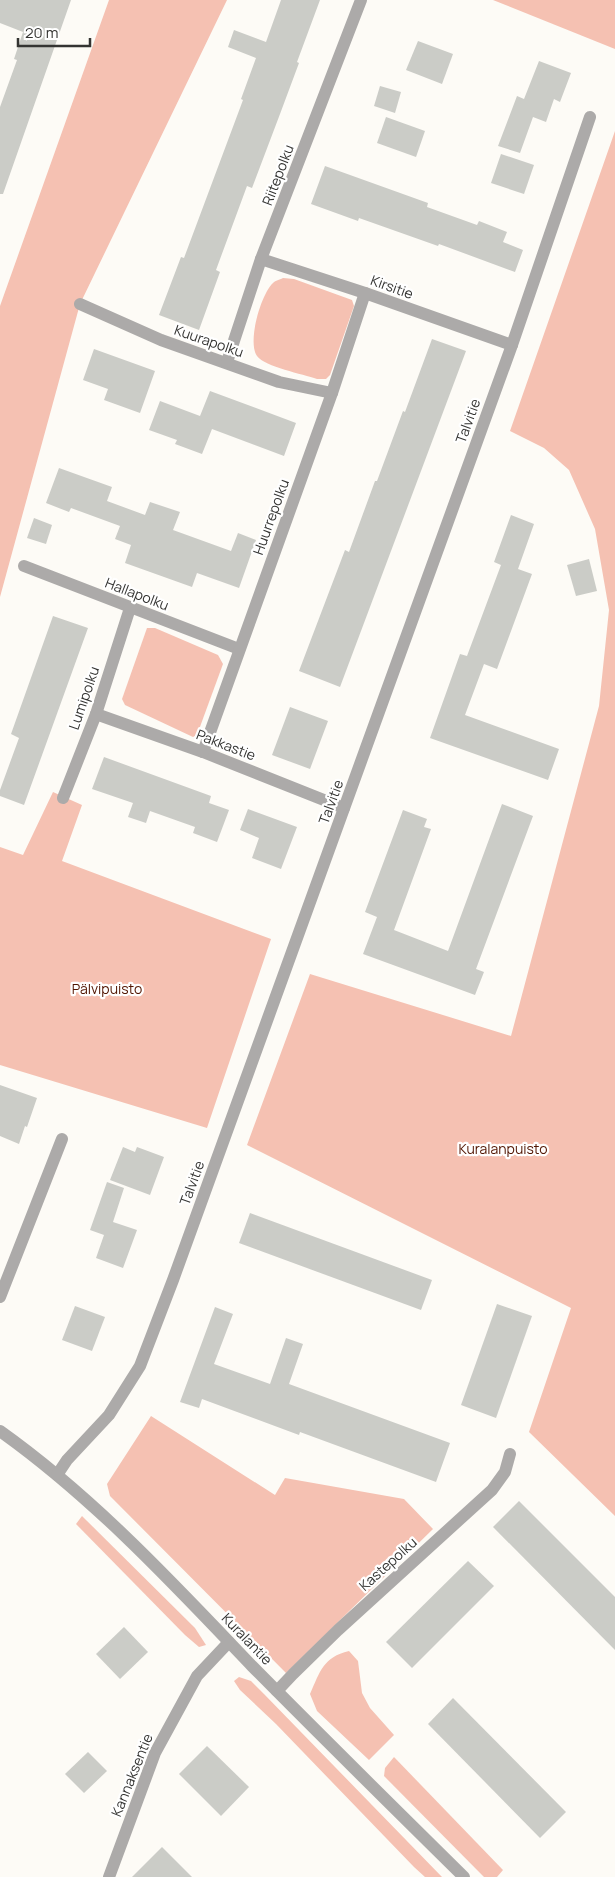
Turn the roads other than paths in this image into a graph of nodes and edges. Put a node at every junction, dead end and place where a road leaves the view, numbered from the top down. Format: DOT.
graph roads {
  1 [pos="362,0"];
  2 [pos="590,117"];
  3 [pos="261,259"];
  4 [pos="365,293"];
  5 [pos="80,304"];
  6 [pos="512,345"];
  7 [pos="228,362"];
  8 [pos="332,393"];
  9 [pos="24,566"];
  10 [pos="130,608"];
  11 [pos="239,649"];
  12 [pos="96,714"];
  13 [pos="203,752"];
  14 [pos="63,798"];
  15 [pos="344,808"];
  16 [pos="62,1139"];
  17 [pos="0,1297"];
  18 [pos="0,1431"];
  19 [pos="510,1454"];
  20 [pos="57,1475"];
  21 [pos="229,1642"];
  22 [pos="277,1691"];
  23 [pos="109,1877"];
  24 [pos="464,1877"];
  1 -- 3 [label="street, Riitepolku"];
  2 -- 6 [label="street, Talvitie"];
  3 -- 4 [label="street, Kirsitie"];
  3 -- 7 [label="street, Riitepolku"];
  4 -- 6 [label="street, Kirsitie"];
  4 -- 8 [label="street, Huurrepolku"];
  5 -- 7 [label="street, Kuurapolku"];
  6 -- 15 [label="street, Talvitie"];
  7 -- 8 [label="street, Kuurapolku"];
  8 -- 11 [label="street, Huurrepolku"];
  9 -- 10 [label="street, Hallapolku"];
  10 -- 11 [label="street, Hallapolku"];
  10 -- 12 [label="street, Lumipolku"];
  11 -- 13 [label="street, Huurrepolku"];
  12 -- 13 [label="street, Pakkastie"];
  12 -- 14 [label="street, Lumipolku"];
  13 -- 15 [label="street, Pakkastie"];
  15 -- 20 [label="street, Talvitie"];
  16 -- 17 [label="street"];
  18 -- 20 [label="street, Kuralantie"];
  19 -- 22 [label="street, Kastepolku"];
  20 -- 21 [label="street, Kuralantie"];
  21 -- 22 [label="street, Kuralantie"];
  21 -- 23 [label="street, Kannaksentie"];
  22 -- 24 [label="street, Kuralantie"];
}
